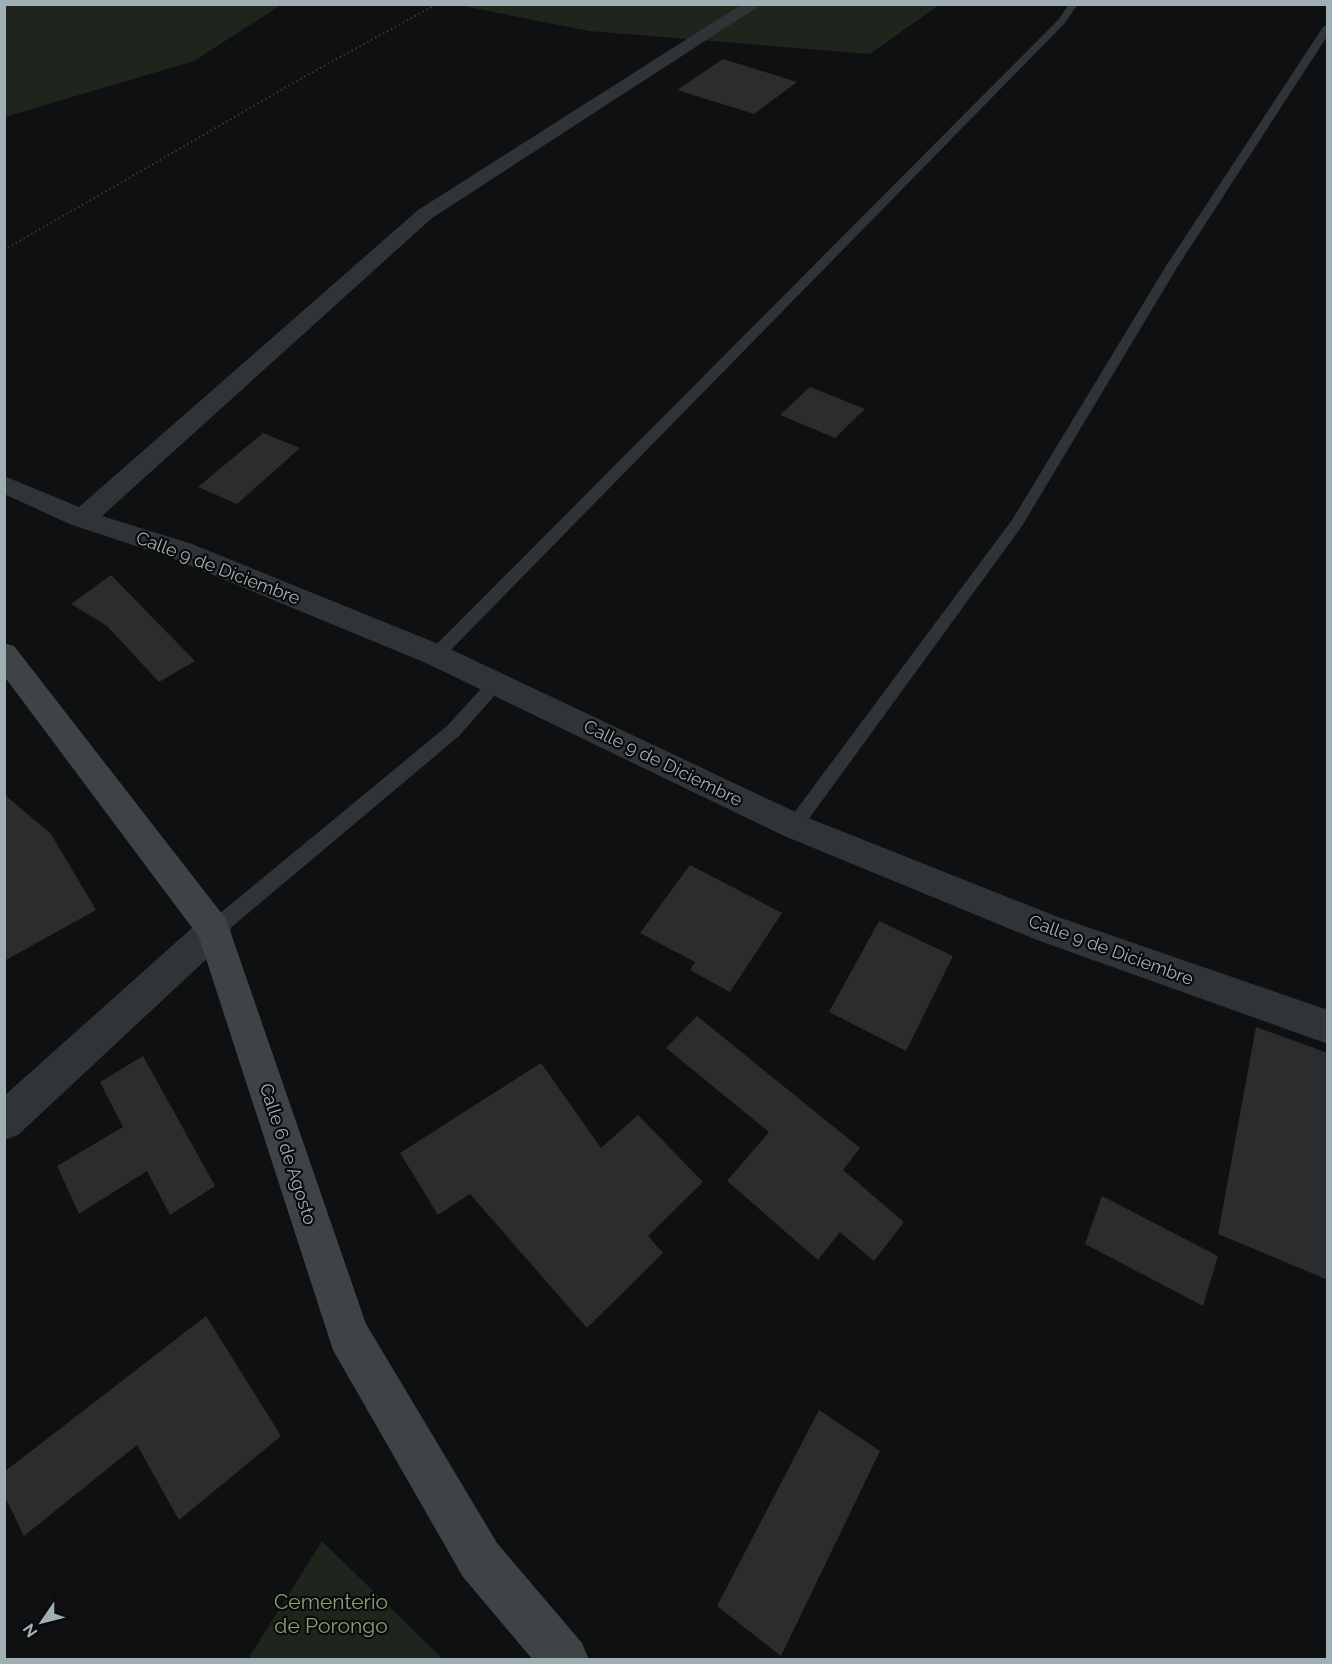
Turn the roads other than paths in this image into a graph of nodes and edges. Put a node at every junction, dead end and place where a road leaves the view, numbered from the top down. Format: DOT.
graph roads {
  1 [pos="754,4"];
  2 [pos="1074,4"];
  3 [pos="1328,27"];
  4 [pos="4,484"];
  5 [pos="82,519"];
  6 [pos="4,654"];
  7 [pos="436,655"];
  8 [pos="496,683"];
  9 [pos="794,826"];
  10 [pos="213,930"];
  11 [pos="1328,1028"];
  12 [pos="4,1122"];
  13 [pos="565,1659"];
  1 -- 5 [label="street"];
  2 -- 7 [label="lane"];
  3 -- 9 [label="lane"];
  4 -- 5 [label="street, Calle 9 de Diciembre"];
  5 -- 7 [label="street, Calle 9 de Diciembre"];
  6 -- 10 [label="street, Calle 6 de Agosto"];
  7 -- 8 [label="street, Calle 9 de Diciembre"];
  8 -- 9 [label="street, Calle 9 de Diciembre"];
  8 -- 10 [label="lane"];
  9 -- 11 [label="street, Calle 9 de Diciembre"];
  10 -- 12 [label="street"];
  10 -- 13 [label="street, Calle 6 de Agosto"];
}
